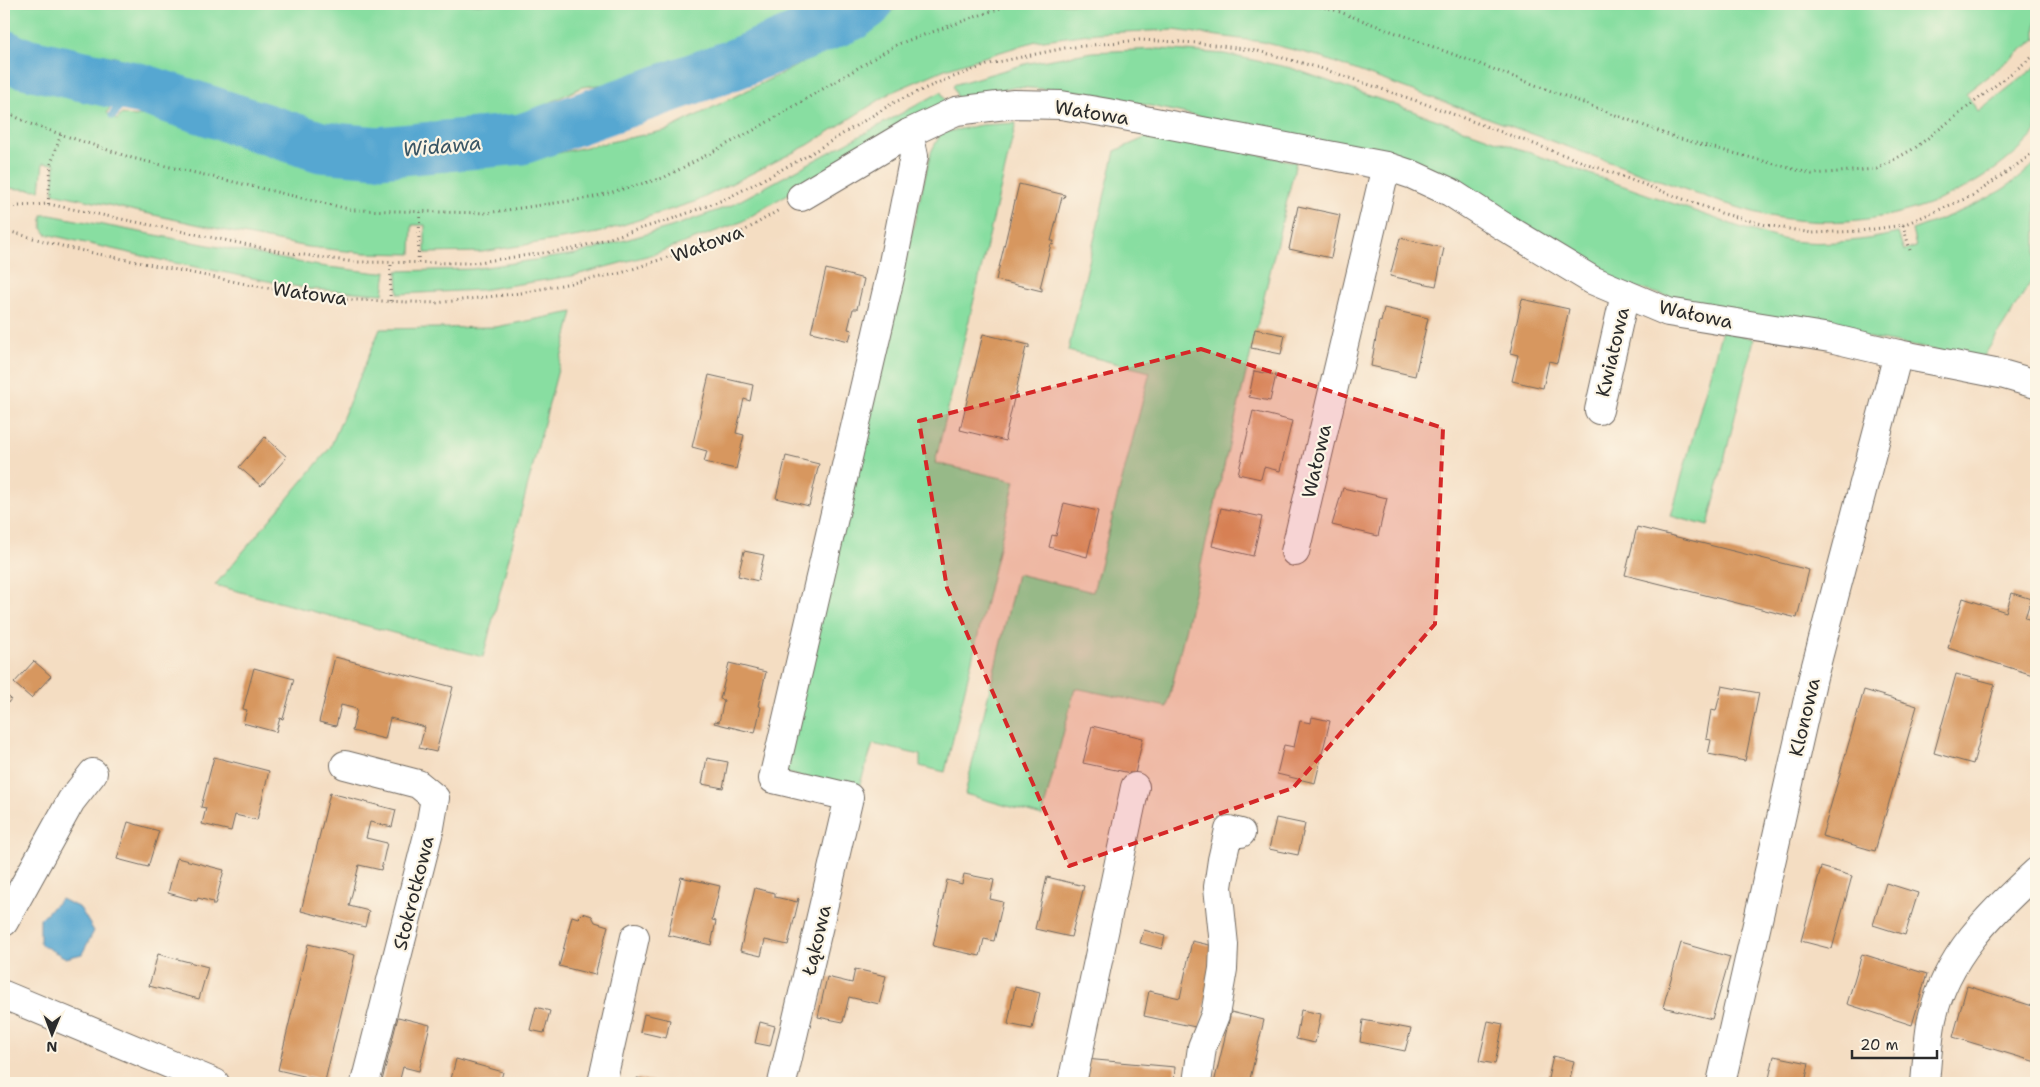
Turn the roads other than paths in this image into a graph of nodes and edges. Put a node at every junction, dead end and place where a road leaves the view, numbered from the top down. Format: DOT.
graph roads {
  1 [pos="909,133"];
  2 [pos="1386,166"];
  3 [pos="801,197"];
  4 [pos="1625,294"];
  5 [pos="1898,354"];
  6 [pos="2036,384"];
  7 [pos="1599,410"];
  8 [pos="1294,552"];
  9 [pos="345,765"];
  10 [pos="93,773"];
  11 [pos="1135,787"];
  12 [pos="1241,833"];
  13 [pos="2036,872"];
  14 [pos="4,922"];
  15 [pos="636,937"];
  16 [pos="4,995"];
  17 [pos="215,1083"];
  18 [pos="365,1083"];
  19 [pos="602,1083"];
  20 [pos="782,1083"];
  21 [pos="1072,1083"];
  22 [pos="1197,1083"];
  23 [pos="1722,1083"];
  24 [pos="1925,1083"];
  1 -- 2 [label="street, Wałowa"];
  1 -- 3 [label="street, Wałowa"];
  1 -- 20 [label="street, Łąkowa"];
  2 -- 4 [label="street, Wałowa"];
  2 -- 8 [label="street, Wałowa"];
  4 -- 5 [label="street, Wałowa"];
  4 -- 7 [label="street, Kwiatowa"];
  5 -- 6 [label="street, Wałowa"];
  5 -- 23 [label="street, Klonowa"];
  9 -- 18 [label="street, Stokrotkowa"];
  10 -- 14 [label="street"];
  11 -- 21 [label="street"];
  12 -- 22 [label="street"];
  13 -- 24 [label="street"];
  15 -- 19 [label="street"];
  16 -- 17 [label="street"];
}
